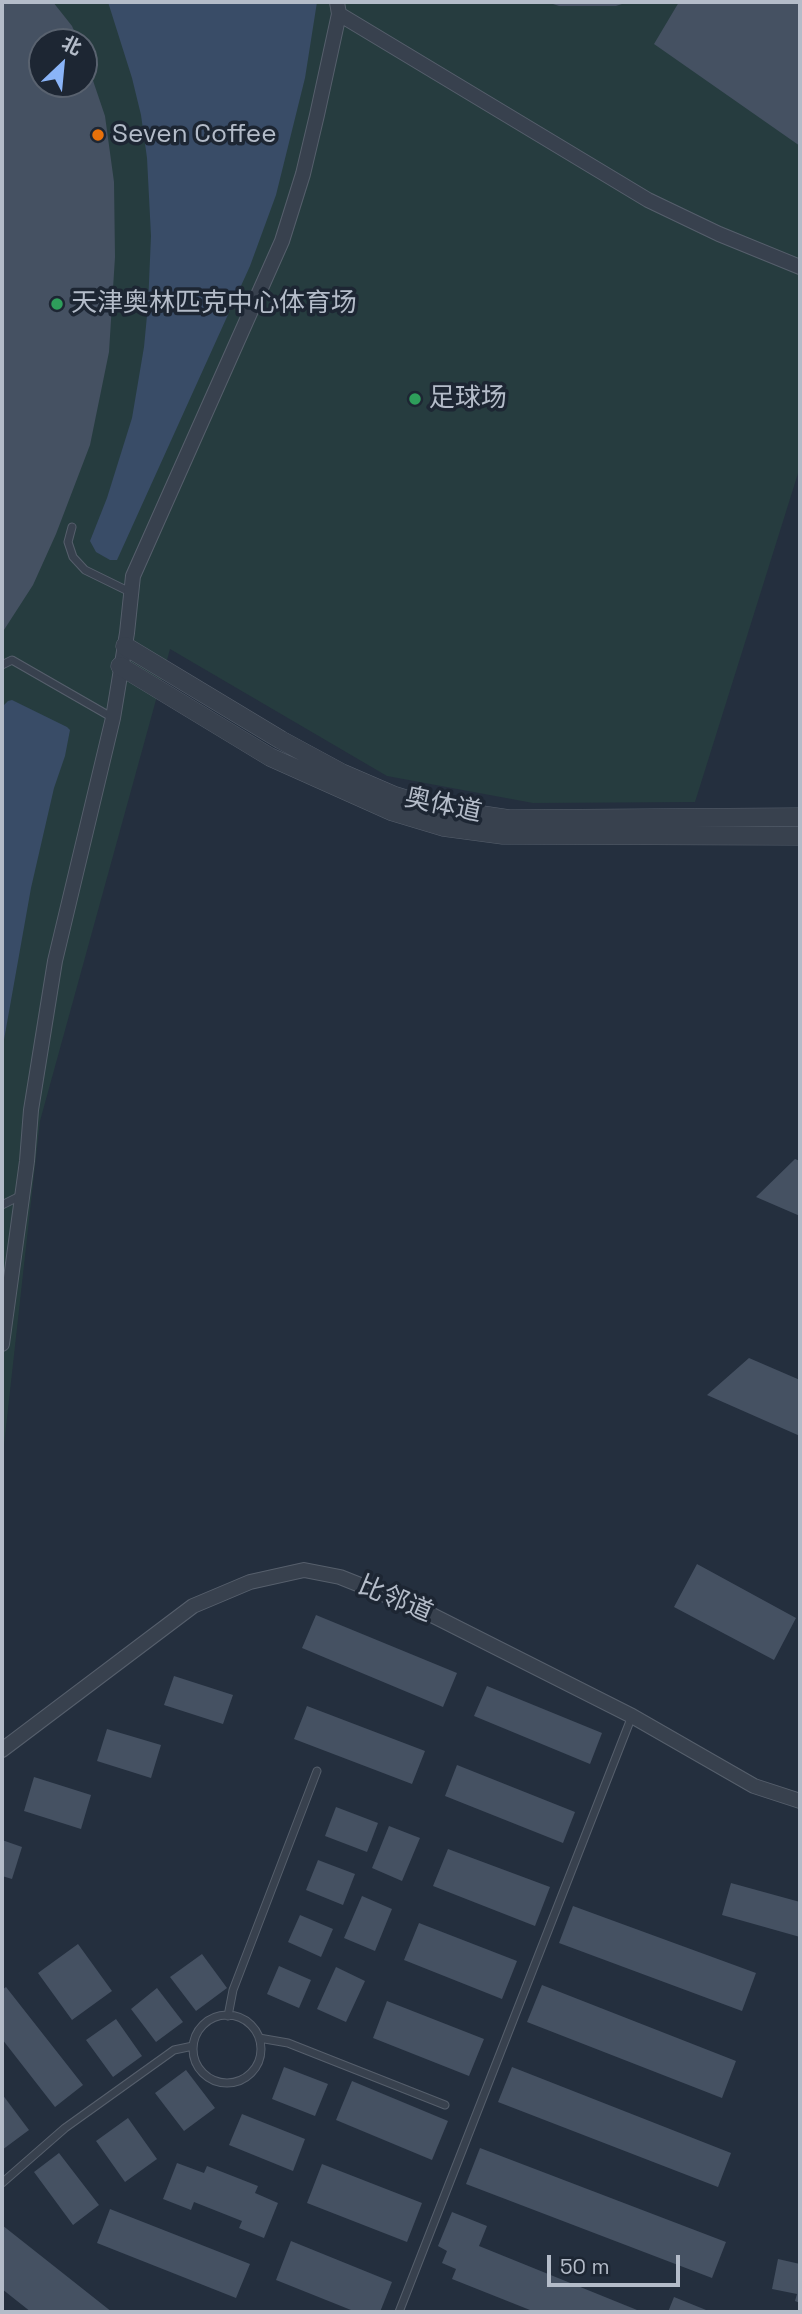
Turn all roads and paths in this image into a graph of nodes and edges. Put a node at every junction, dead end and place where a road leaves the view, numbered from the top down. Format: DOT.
graph roads {
  1 [pos="338,8"];
  2 [pos="800,267"];
  3 [pos="72,527"];
  4 [pos="130,592"];
  5 [pos="125,646"];
  6 [pos="2,666"];
  7 [pos="120,666"];
  8 [pos="113,718"];
  9 [pos="800,817"];
  10 [pos="800,836"];
  11 [pos="23,1194"];
  12 [pos="2,1205"];
  13 [pos="2,1344"];
  14 [pos="632,1716"];
  15 [pos="2,1750"];
  16 [pos="317,1771"];
  17 [pos="800,1801"];
  18 [pos="228,2016"];
  19 [pos="259,2038"];
  20 [pos="193,2046"];
  21 [pos="445,2105"];
  22 [pos="2,2183"];
  23 [pos="399,2312"];
  1 -- 2 [label="street"];
  1 -- 4 [label="street"];
  3 -- 4 [label="lane"];
  4 -- 5 [label="street"];
  5 -- 7 [label="street"];
  5 -- 9 [label="street, 奥体道"];
  6 -- 8 [label="lane"];
  7 -- 8 [label="street"];
  7 -- 10 [label="street"];
  8 -- 11 [label="street"];
  11 -- 12 [label="lane"];
  11 -- 13 [label="street"];
  14 -- 15 [label="street, 比邻道"];
  14 -- 17 [label="street, 比邻道"];
  14 -- 23 [label="lane"];
  16 -- 18 [label="lane"];
  18 -- 19 [label="lane"];
  18 -- 20 [label="lane"];
  19 -- 20 [label="lane"];
  19 -- 21 [label="lane"];
  20 -- 22 [label="lane"];
}
